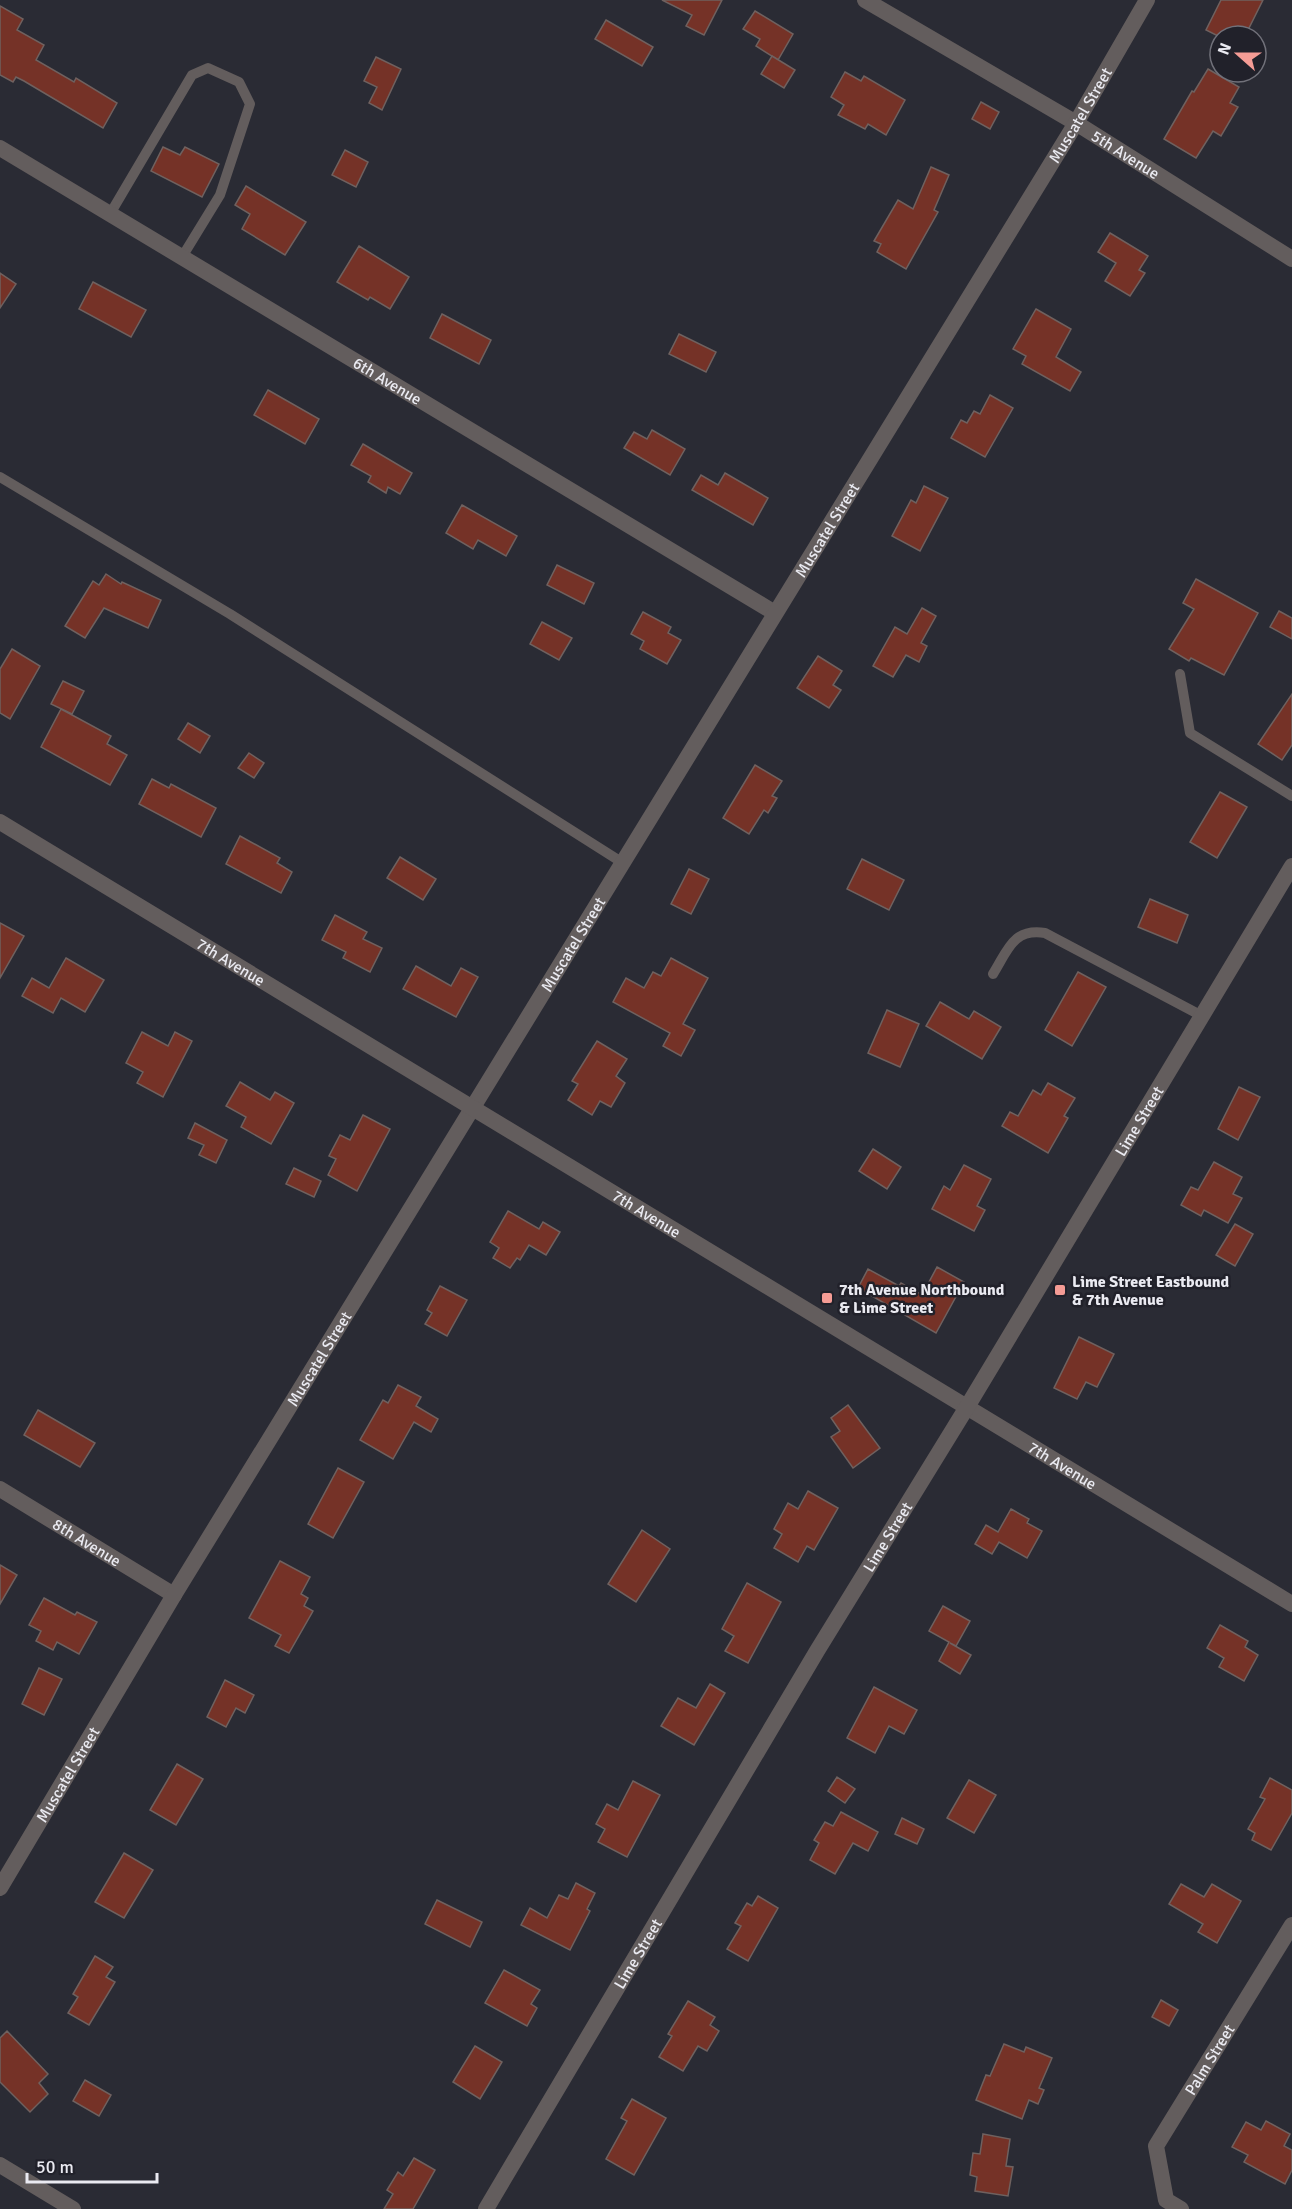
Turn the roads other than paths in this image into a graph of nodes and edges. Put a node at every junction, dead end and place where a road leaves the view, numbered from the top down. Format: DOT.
graph roads {
  1 [pos="865,0"];
  2 [pos="1147,0"];
  3 [pos="1076,123"];
  4 [pos="0,148"];
  5 [pos="110,214"];
  6 [pos="182,257"];
  7 [pos="1292,259"];
  8 [pos="0,477"];
  9 [pos="775,613"];
  10 [pos="1180,674"];
  11 [pos="1292,796"];
  12 [pos="0,822"];
  13 [pos="623,863"];
  14 [pos="1292,866"];
  15 [pos="993,974"];
  16 [pos="1202,1016"];
  17 [pos="473,1108"];
  18 [pos="967,1407"];
  19 [pos="0,1489"];
  20 [pos="174,1595"];
  21 [pos="1292,1605"];
  22 [pos="0,1888"];
  23 [pos="1292,1926"];
  24 [pos="0,2165"];
  25 [pos="74,2209"];
  26 [pos="486,2209"];
  27 [pos="1181,2209"];
  1 -- 3 [label="street, 5th Avenue"];
  2 -- 3 [label="street, Muscatel Street"];
  3 -- 7 [label="street, 5th Avenue"];
  3 -- 9 [label="street, Muscatel Street"];
  4 -- 5 [label="street, 6th Avenue"];
  5 -- 6 [label="street, 6th Avenue"];
  5 -- 6 [label="lane"];
  6 -- 9 [label="street, 6th Avenue"];
  8 -- 13 [label="lane"];
  9 -- 13 [label="street, Muscatel Street"];
  10 -- 11 [label="lane"];
  12 -- 17 [label="street, 7th Avenue"];
  13 -- 17 [label="street, Muscatel Street"];
  14 -- 16 [label="street, Lime Street"];
  15 -- 16 [label="lane"];
  16 -- 18 [label="street, Lime Street"];
  17 -- 18 [label="street, 7th Avenue"];
  17 -- 20 [label="street, Muscatel Street"];
  18 -- 21 [label="street, 7th Avenue"];
  18 -- 26 [label="street, Lime Street"];
  19 -- 20 [label="street, 8th Avenue"];
  20 -- 22 [label="street, Muscatel Street"];
  23 -- 27 [label="street, Palm Street"];
  24 -- 25 [label="street"];
}
